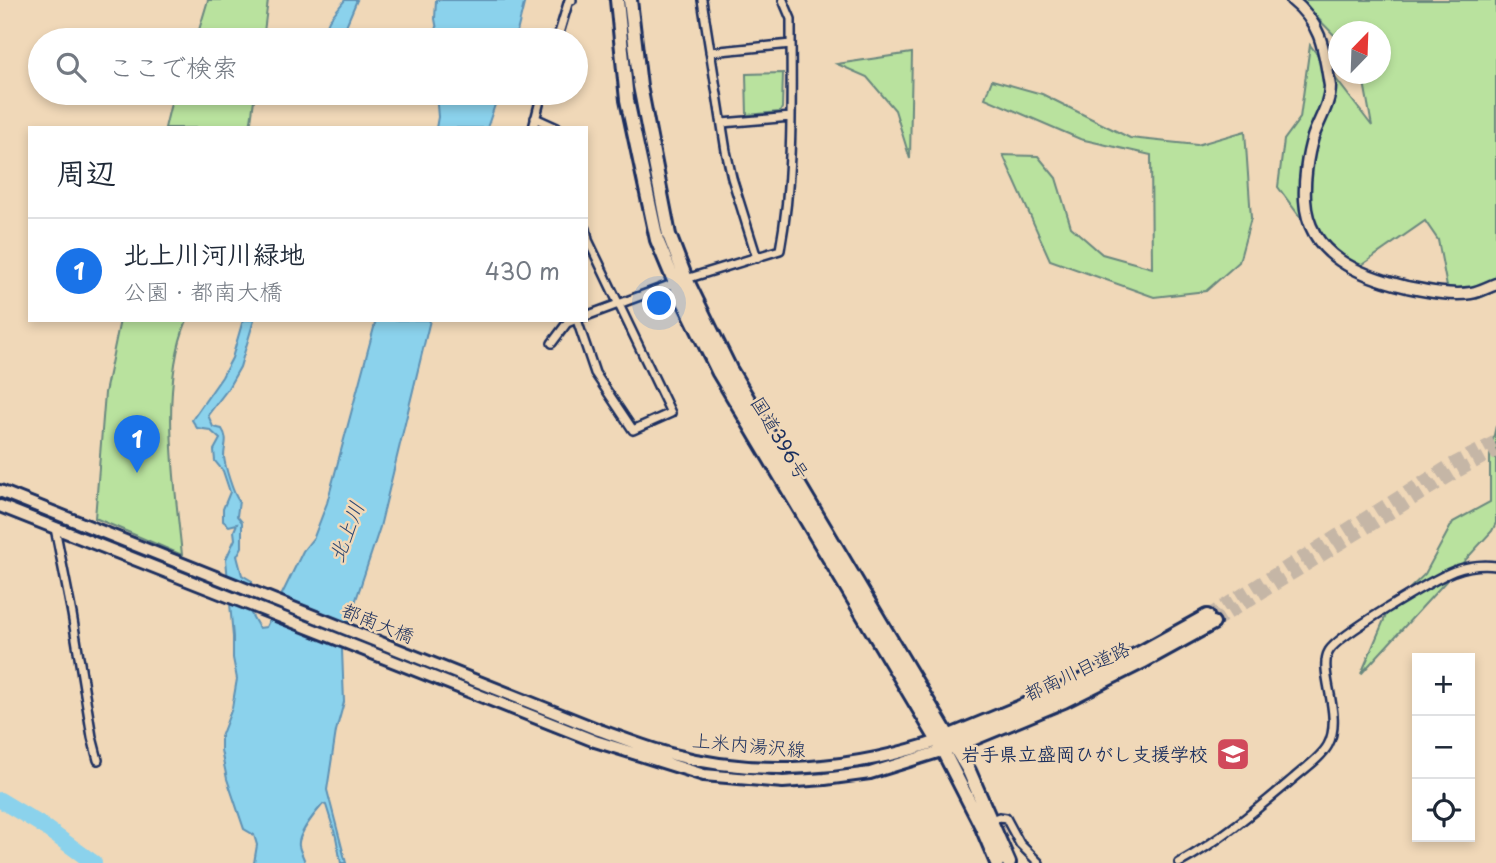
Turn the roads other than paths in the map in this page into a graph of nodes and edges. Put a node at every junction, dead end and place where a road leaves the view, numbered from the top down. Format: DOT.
graph roads {
  1 [pos="572,0"];
  2 [pos="617,0"];
  3 [pos="630,0"];
  4 [pos="702,0"];
  5 [pos="783,0"];
  6 [pos="1292,0"];
  7 [pos="561,28"];
  8 [pos="791,44"];
  9 [pos="710,52"];
  10 [pos="539,105"];
  11 [pos="791,117"];
  12 [pos="536,118"];
  13 [pos="722,123"];
  14 [pos="534,126"];
  15 [pos="553,126"];
  16 [pos="588,242"];
  17 [pos="757,258"];
  18 [pos="681,281"];
  19 [pos="1496,284"];
  20 [pos="620,303"];
  21 [pos="588,315"];
  22 [pos="570,322"];
  23 [pos="576,322"];
  24 [pos="552,343"];
  25 [pos="0,491"];
  26 [pos="0,506"];
  27 [pos="55,527"];
  28 [pos="1496,566"];
  29 [pos="1210,620"];
  30 [pos="946,744"];
  31 [pos="98,760"];
  32 [pos="668,760"];
  33 [pos="986,822"];
  34 [pos="997,863"];
  35 [pos="1009,863"];
  36 [pos="1039,863"];
  37 [pos="1179,863"];
  1 -- 7 [label="street"];
  2 -- 18 [label="highway, 国道396号"];
  3 -- 18 [label="highway, 国道396号"];
  4 -- 9 [label="street"];
  5 -- 8 [label="street"];
  6 -- 19 [label="street"];
  8 -- 9 [label="street"];
  8 -- 11 [label="street"];
  9 -- 13 [label="street"];
  10 -- 12 [label="street"];
  11 -- 13 [label="street"];
  11 -- 17 [label="street"];
  12 -- 14 [label="street"];
  12 -- 15 [label="street"];
  13 -- 17 [label="street"];
  16 -- 20 [label="street"];
  17 -- 18 [label="street"];
  18 -- 20 [label="street"];
  18 -- 30 [label="highway, 国道396号"];
  20 -- 21 [label="street"];
  20 -- 23 [label="street"];
  22 -- 24 [label="street"];
  25 -- 32 [label="main road, 都南大橋"];
  26 -- 27 [label="main road"];
  27 -- 31 [label="street"];
  27 -- 32 [label="main road, 都南大橋"];
  28 -- 37 [label="street"];
  29 -- 30 [label="highway, 都南川目道路"];
  30 -- 32 [label="main road, 上米内湯沢線"];
  30 -- 33 [label="highway, 国道396号"];
  33 -- 34 [label="highway, 国道396号"];
  33 -- 35 [label="highway, 国道396号"];
  33 -- 36 [label="street"];
}
